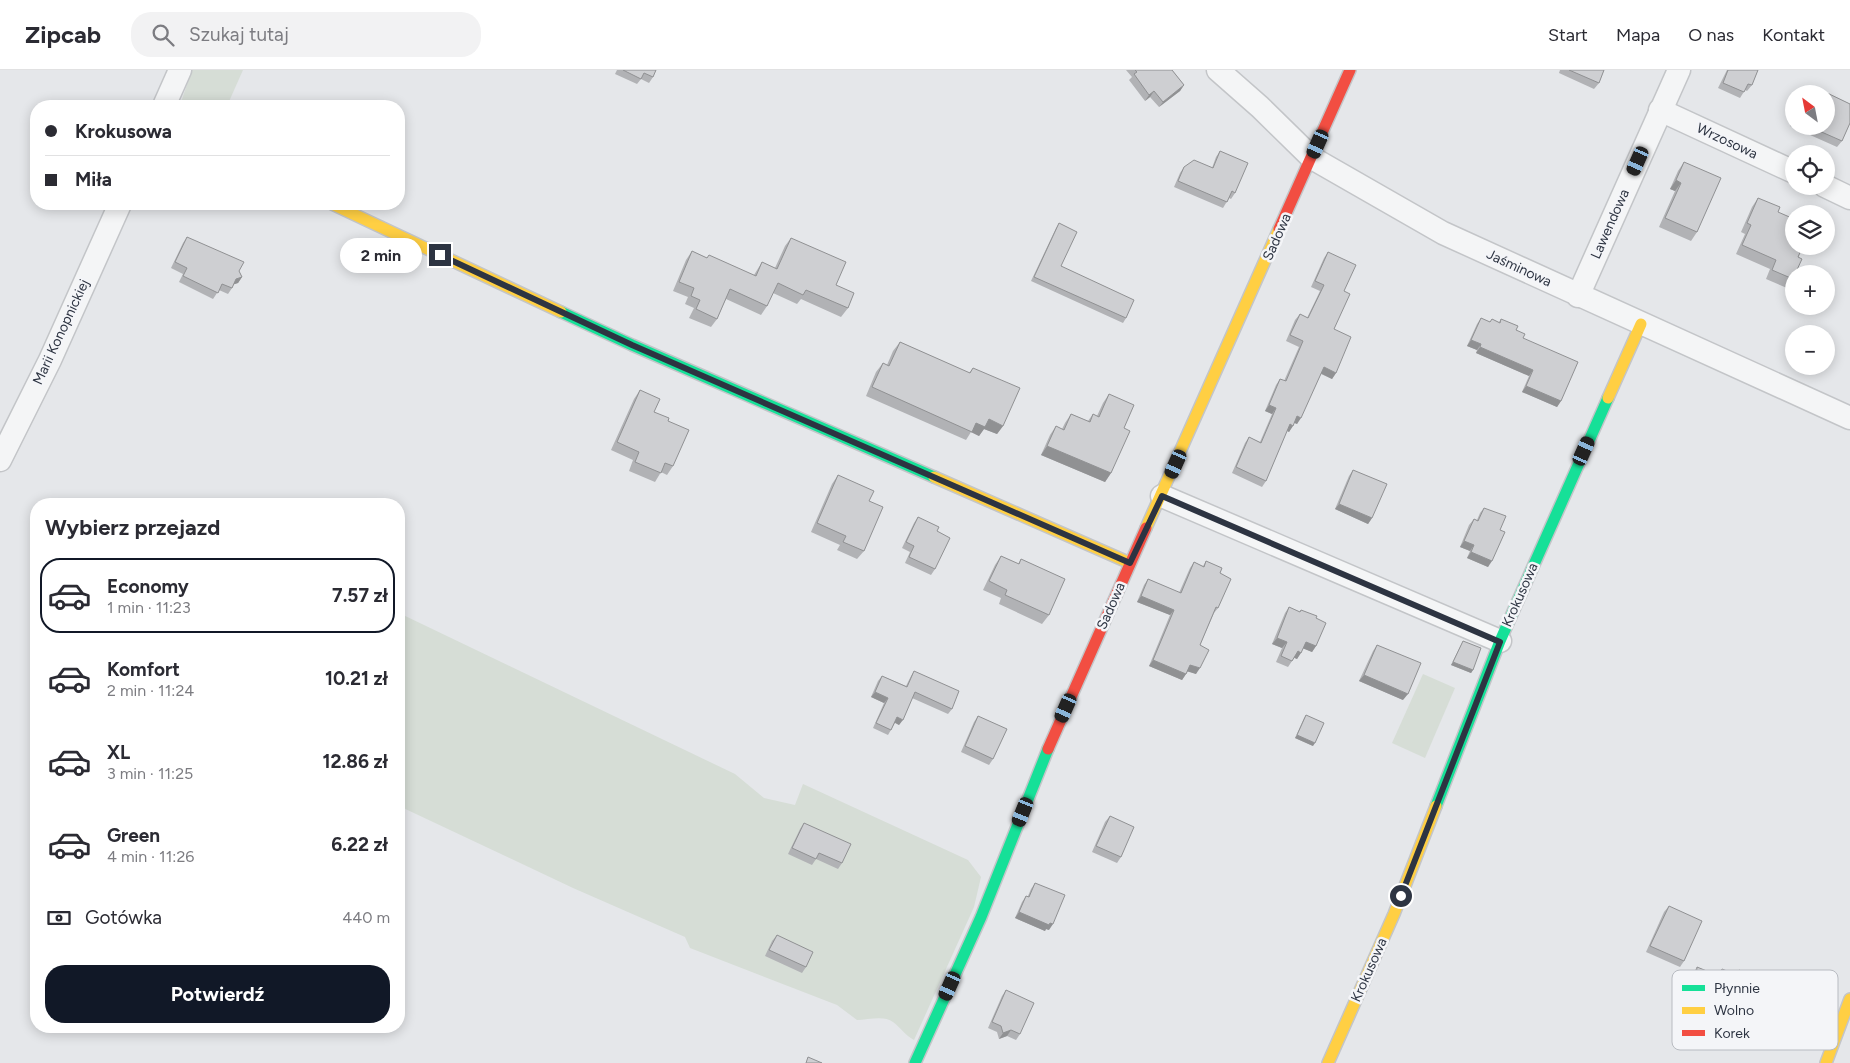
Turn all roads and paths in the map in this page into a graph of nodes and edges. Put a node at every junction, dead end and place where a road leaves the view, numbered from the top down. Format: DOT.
graph roads {
  1 [pos="180,70"];
  2 [pos="1218,70"];
  3 [pos="1350,70"];
  4 [pos="1679,70"];
  5 [pos="167,100"];
  6 [pos="1660,110"];
  7 [pos="1312,158"];
  8 [pos="1785,168"];
  9 [pos="1835,191"];
  10 [pos="1850,198"];
  11 [pos="117,210"];
  12 [pos="345,210"];
  13 [pos="1578,296"];
  14 [pos="1641,324"];
  15 [pos="1850,418"];
  16 [pos="0,460"];
  17 [pos="1162,496"];
  18 [pos="1130,563"];
  19 [pos="1500,642"];
  20 [pos="1850,1000"];
  21 [pos="1838,1032"];
  22 [pos="1831,1050"];
  23 [pos="915,1063"];
  24 [pos="1328,1063"];
  25 [pos="1826,1063"];
  1 -- 5 [label="street"];
  2 -- 7 [label="street, Jaśminowa"];
  3 -- 7 [label="street, Sadowa"];
  4 -- 6 [label="street, Lawendowa"];
  6 -- 8 [label="street, Wrzosowa"];
  6 -- 13 [label="street, Lawendowa"];
  7 -- 13 [label="street, Jaśminowa"];
  7 -- 17 [label="street, Sadowa"];
  9 -- 10 [label="street"];
  11 -- 16 [label="street, Marii Konopnickiej"];
  12 -- 18 [label="street"];
  13 -- 14 [label="street, Jaśminowa"];
  14 -- 15 [label="street, Jaśminowa"];
  14 -- 19 [label="street, Krokusowa"];
  17 -- 18 [label="street, Sadowa"];
  17 -- 19 [label="street"];
  18 -- 23 [label="street, Sadowa"];
  19 -- 24 [label="street, Krokusowa"];
  20 -- 21 [label="street"];
  22 -- 25 [label="street"];
}
